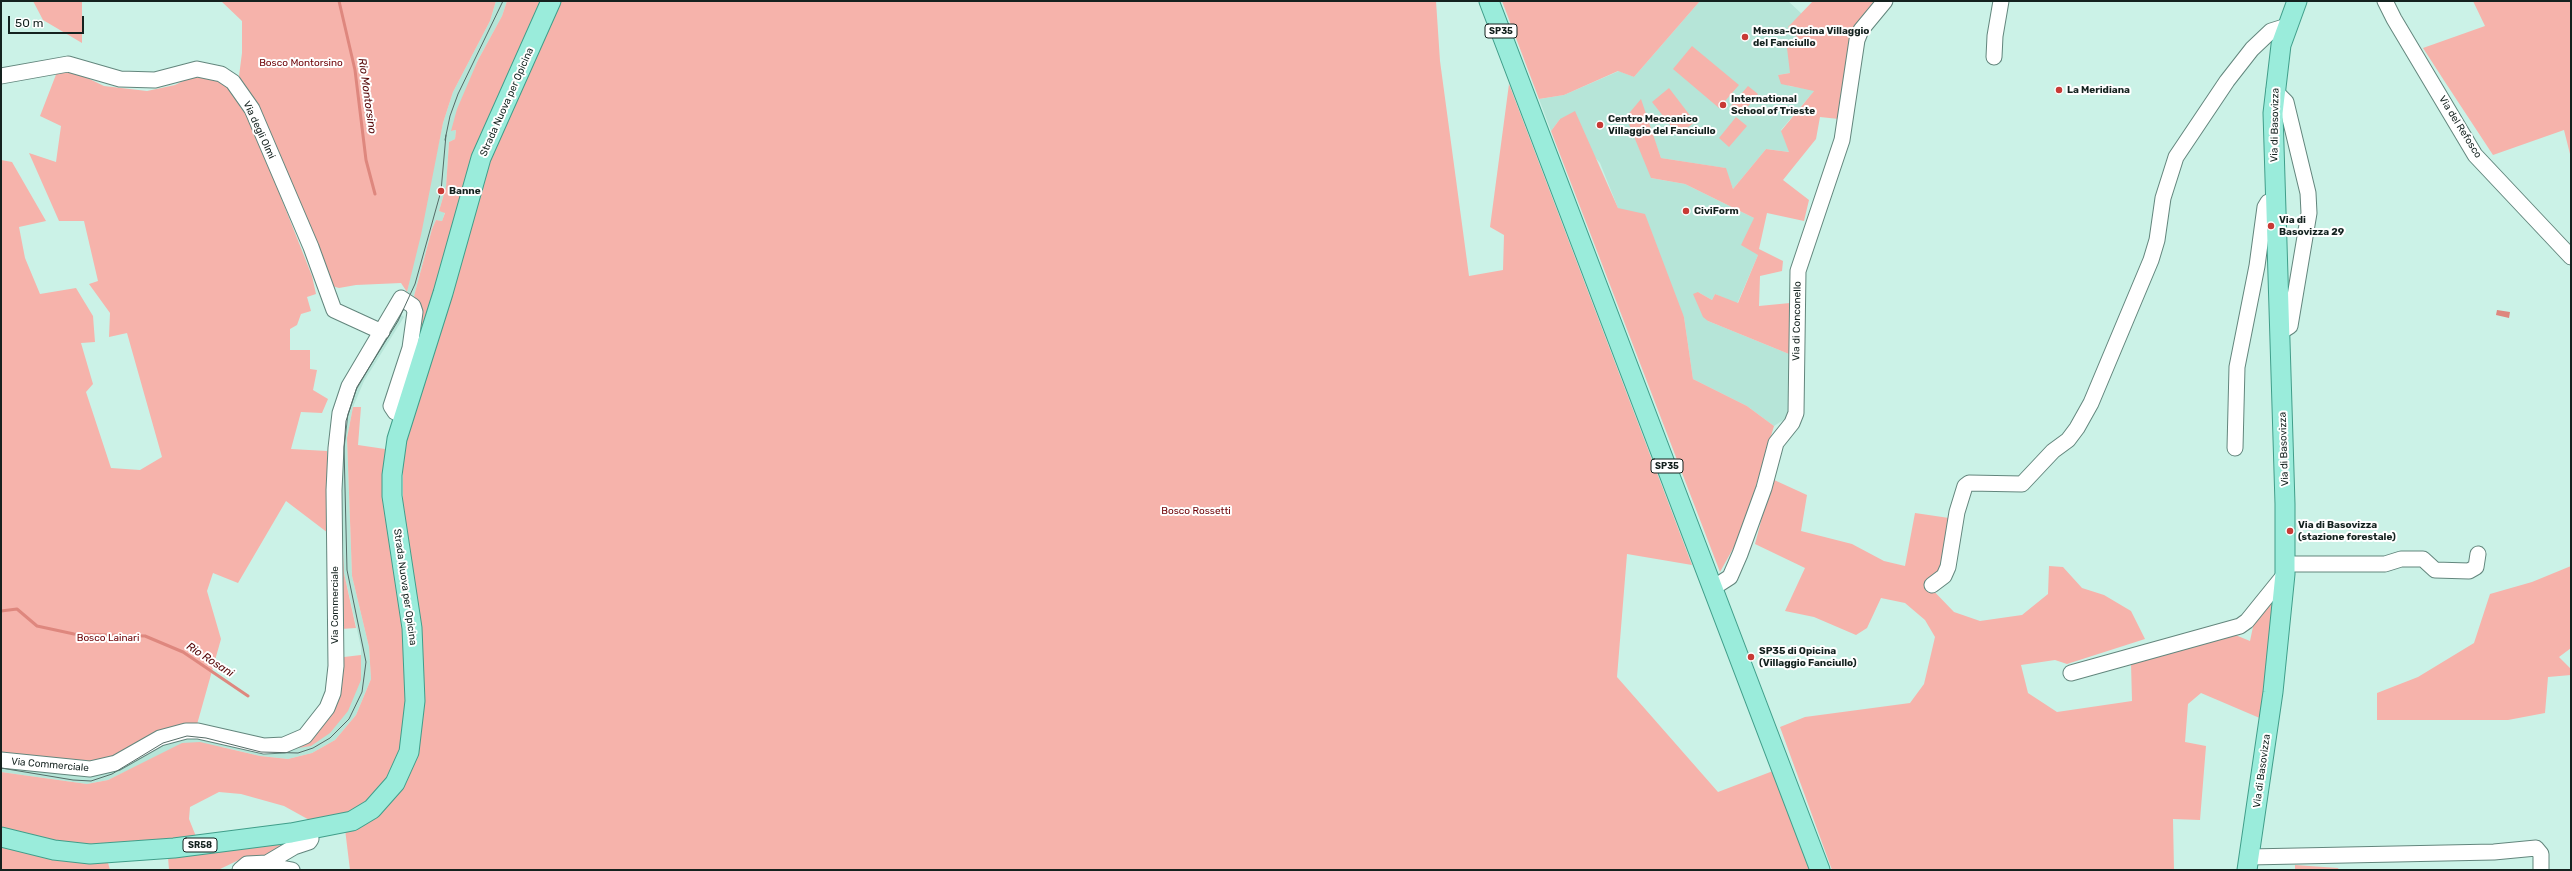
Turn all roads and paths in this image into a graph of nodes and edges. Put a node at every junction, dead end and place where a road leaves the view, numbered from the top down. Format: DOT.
graph roads {
  1 [pos="551,1"];
  2 [pos="1489,1"];
  3 [pos="1885,1"];
  4 [pos="2001,1"];
  5 [pos="2297,1"];
  6 [pos="2385,1"];
  7 [pos="2287,26"];
  8 [pos="1994,57"];
  9 [pos="1,76"];
  10 [pos="2274,90"];
  11 [pos="2276,200"];
  12 [pos="2571,257"];
  13 [pos="382,332"];
  14 [pos="2280,333"];
  15 [pos="403,416"];
  16 [pos="2235,448"];
  17 [pos="2478,554"];
  18 [pos="2285,569"];
  19 [pos="1932,585"];
  20 [pos="1713,588"];
  21 [pos="2071,673"];
  22 [pos="1,760"];
  23 [pos="309,831"];
  24 [pos="1,837"];
  25 [pos="267,863"];
  26 [pos="2248,864"];
  27 [pos="240,870"];
  28 [pos="292,870"];
  29 [pos="1820,870"];
  30 [pos="2541,870"];
  1 -- 15 [label="main road, Strada Nuova per Opicina / SR58"];
  2 -- 20 [label="main road, SP35"];
  3 -- 20 [label="street, Via di Conconello"];
  4 -- 8 [label="street"];
  5 -- 7 [label="main road, Via di Basovizza"];
  6 -- 12 [label="street, Via del Refosco"];
  7 -- 10 [label="main road, Via di Basovizza"];
  7 -- 19 [label="street"];
  9 -- 13 [label="street, Via degli Olmi"];
  10 -- 11 [label="main road, Via di Basovizza"];
  10 -- 14 [label="street"];
  11 -- 14 [label="main road, Via di Basovizza"];
  11 -- 16 [label="street"];
  13 -- 15 [label="street, Via Commerciale"];
  13 -- 22 [label="street, Via Commerciale"];
  14 -- 18 [label="main road, Via di Basovizza"];
  15 -- 23 [label="main road, Strada Nuova per Opicina / SR58"];
  17 -- 18 [label="street"];
  18 -- 21 [label="street"];
  18 -- 26 [label="main road, Via di Basovizza"];
  20 -- 29 [label="main road, SP35"];
  23 -- 24 [label="main road, Strada Nuova per Opicina / SR58"];
  23 -- 25 [label="street"];
  25 -- 27 [label="street"];
  25 -- 28 [label="street"];
  26 -- 30 [label="street"];
}
